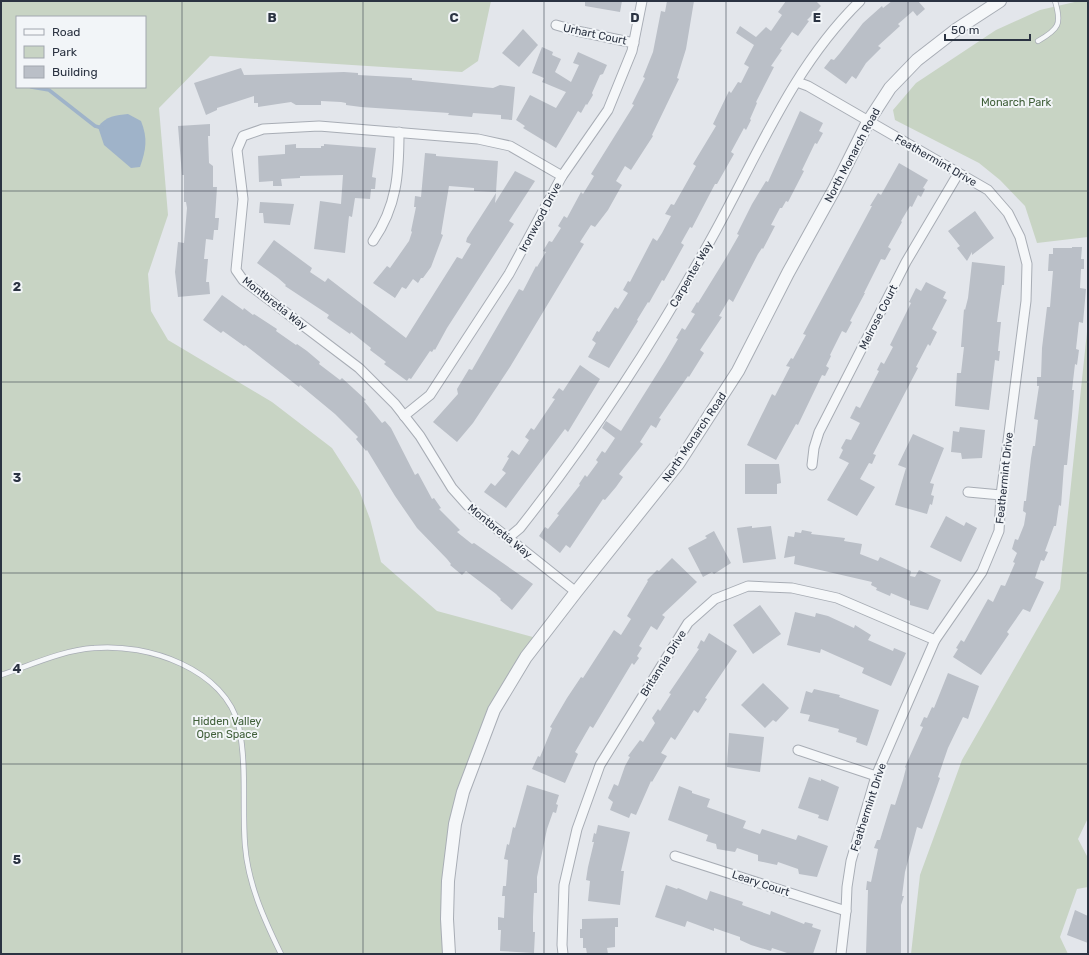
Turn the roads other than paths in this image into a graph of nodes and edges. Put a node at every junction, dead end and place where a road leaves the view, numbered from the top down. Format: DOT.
graph roads {
  1 [pos="642,1"];
  2 [pos="860,1"];
  3 [pos="1000,1"];
  4 [pos="1055,1"];
  5 [pos="556,26"];
  6 [pos="1038,41"];
  7 [pos="634,43"];
  8 [pos="797,82"];
  9 [pos="868,122"];
  10 [pos="399,132"];
  11 [pos="958,174"];
  12 [pos="562,176"];
  13 [pos="373,241"];
  14 [pos="404,416"];
  15 [pos="812,465"];
  16 [pos="968,492"];
  17 [pos="1001,495"];
  18 [pos="508,538"];
  19 [pos="576,592"];
  20 [pos="935,640"];
  21 [pos="1,675"];
  22 [pos="798,750"];
  23 [pos="876,776"];
  24 [pos="675,856"];
  25 [pos="846,911"];
  26 [pos="281,954"];
  27 [pos="449,954"];
  28 [pos="563,954"];
  29 [pos="841,954"];
  1 -- 7 [label="street, Ironwood Drive"];
  2 -- 8 [label="street, Carpenter Way"];
  3 -- 9 [label="street, North Monarch Road"];
  4 -- 6 [label="lane"];
  5 -- 7 [label="street, Urhart Court"];
  7 -- 12 [label="street, Ironwood Drive"];
  8 -- 9 [label="street, Feathermint Drive"];
  8 -- 18 [label="street, Carpenter Way"];
  9 -- 11 [label="street, Feathermint Drive"];
  9 -- 19 [label="street, North Monarch Road"];
  10 -- 12 [label="street, Montbretia Way"];
  10 -- 13 [label="street"];
  10 -- 14 [label="street, Montbretia Way"];
  11 -- 15 [label="street, Melrose Court"];
  11 -- 17 [label="street, Feathermint Drive"];
  12 -- 14 [label="street, Ironwood Drive"];
  14 -- 18 [label="street, Montbretia Way"];
  16 -- 17 [label="street"];
  17 -- 20 [label="street, Feathermint Drive"];
  18 -- 19 [label="street, Montbretia Way"];
  19 -- 27 [label="street, North Monarch Road"];
  20 -- 23 [label="street, Feathermint Drive"];
  20 -- 28 [label="street, Britannia Drive"];
  21 -- 26 [label="lane"];
  22 -- 23 [label="street"];
  23 -- 25 [label="street, Feathermint Drive"];
  24 -- 25 [label="street, Leary Court"];
  25 -- 29 [label="street, Feathermint Drive"];
}
